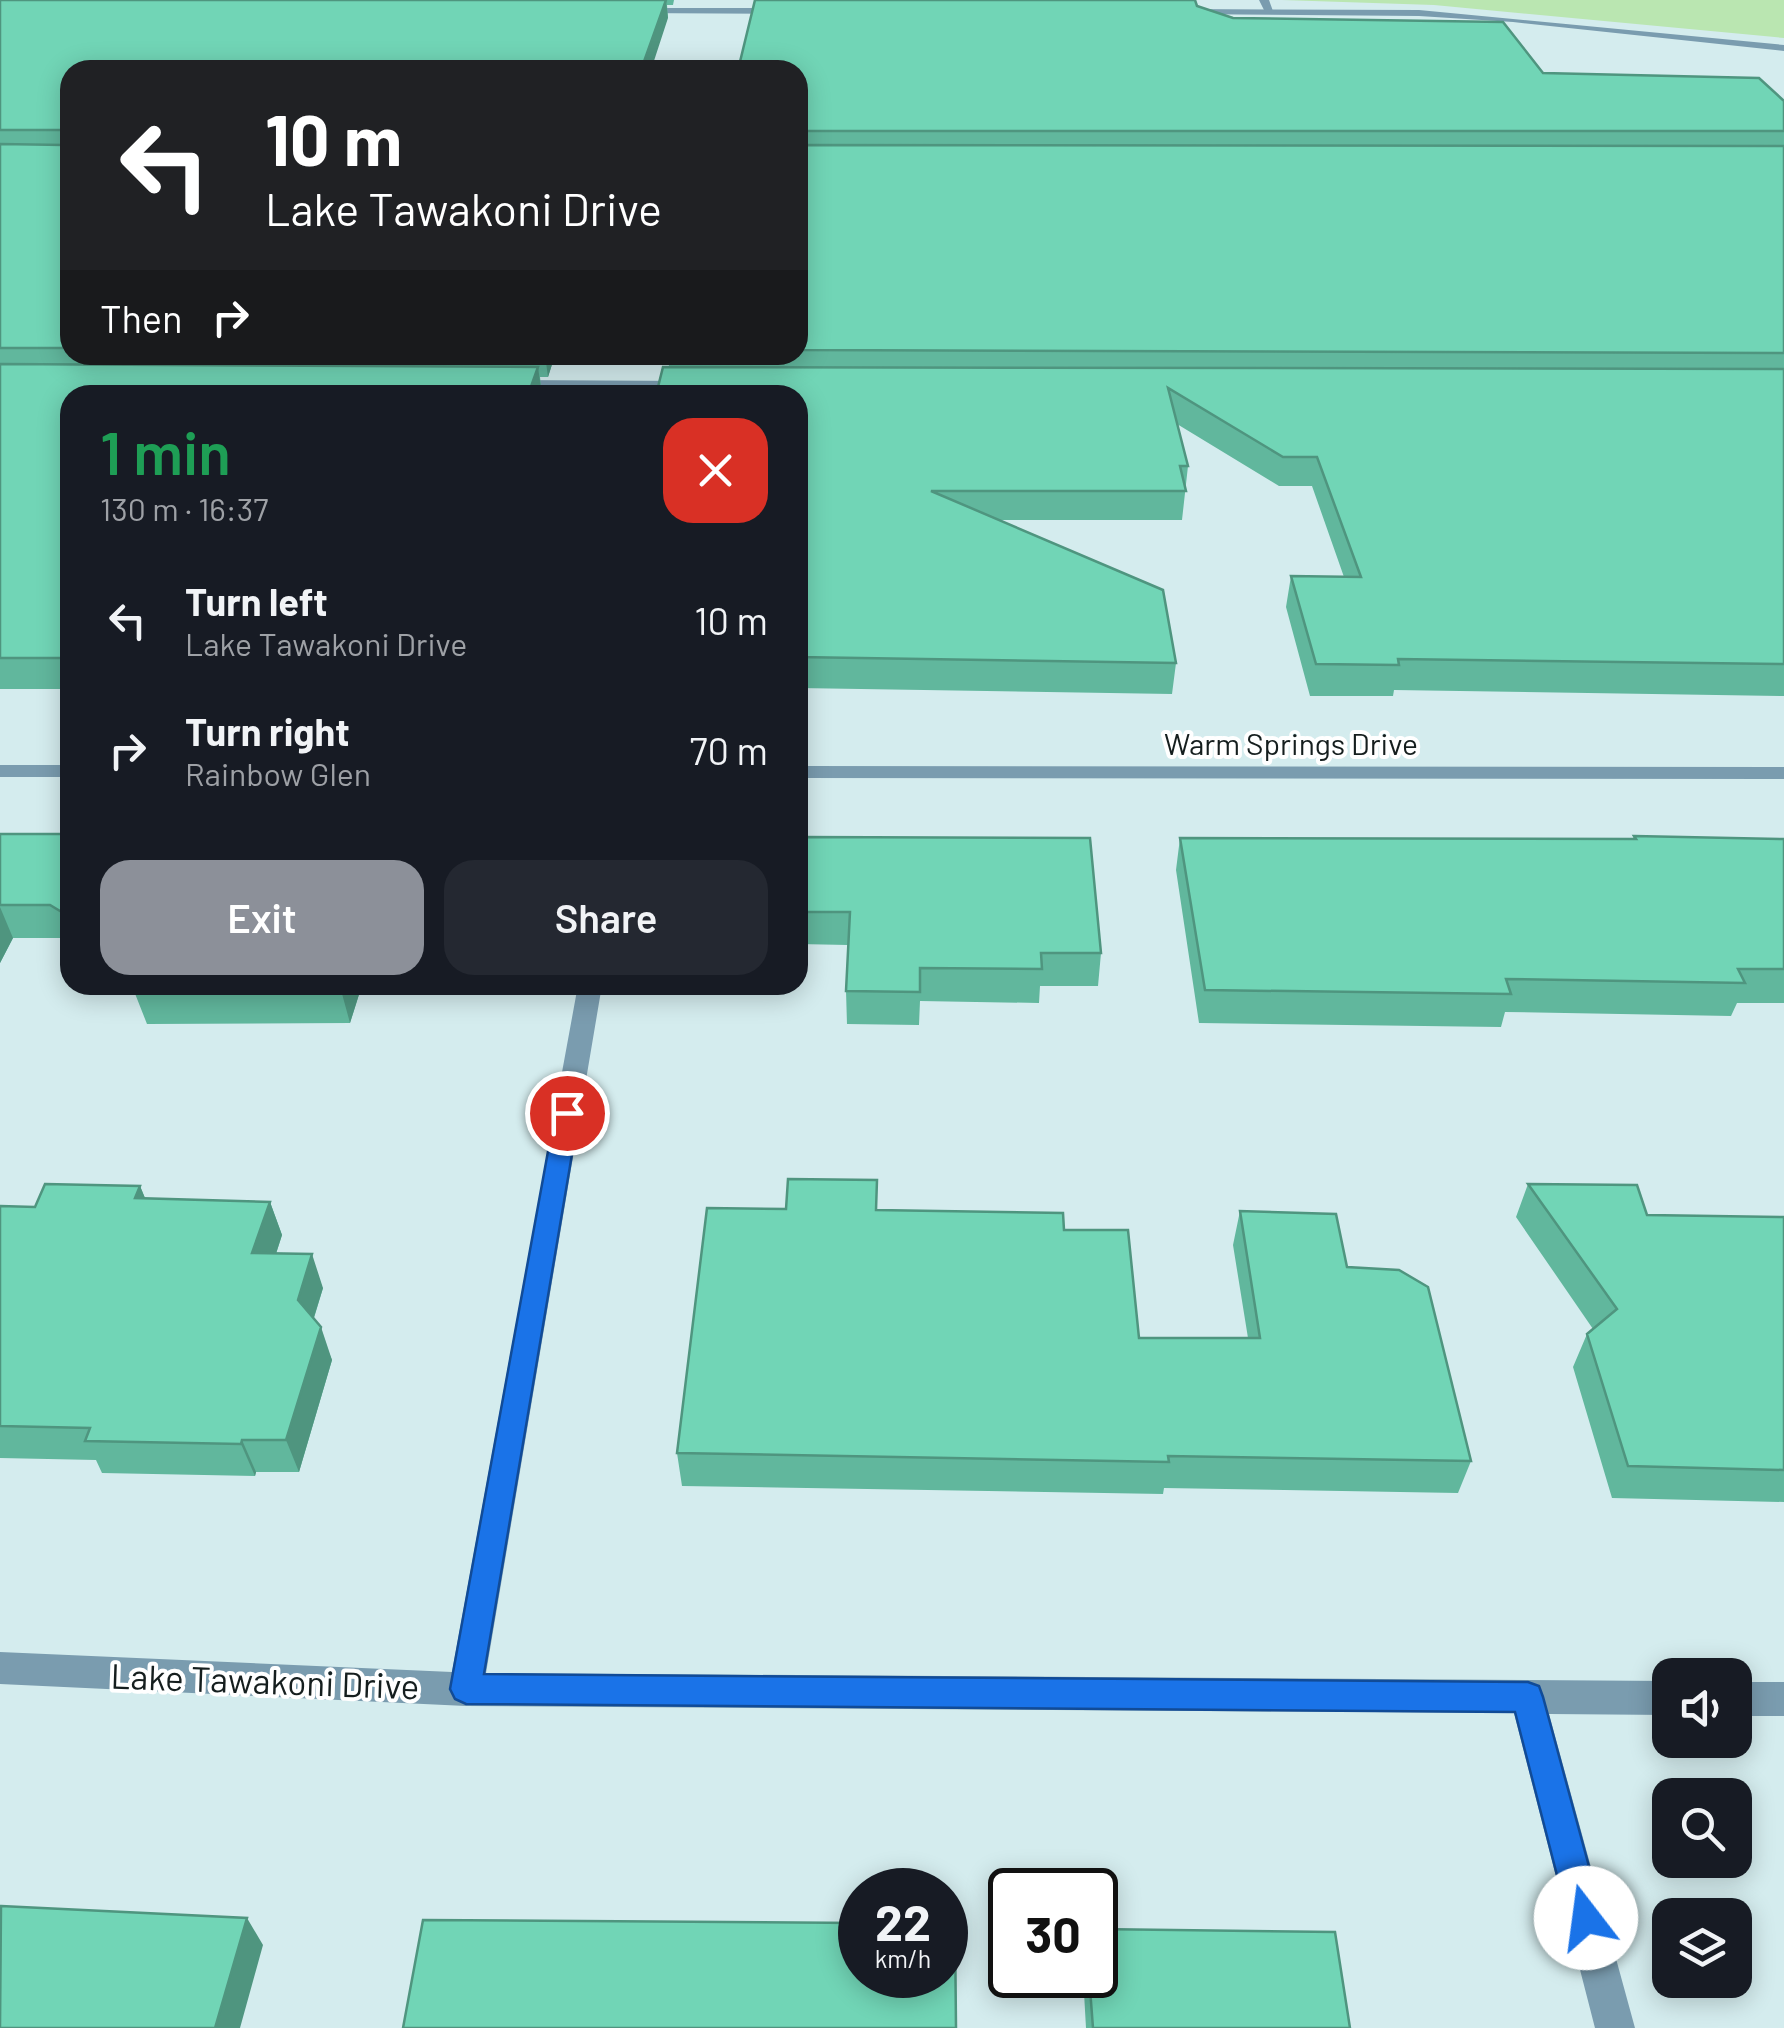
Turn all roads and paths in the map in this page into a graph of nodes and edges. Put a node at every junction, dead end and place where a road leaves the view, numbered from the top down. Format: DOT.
graph roads {
  1 [pos="1264,0"];
  2 [pos="619,11"];
  3 [pos="799,12"];
  4 [pos="1174,12"];
  5 [pos="1270,12"];
  6 [pos="1784,48"];
  7 [pos="0,771"];
  8 [pos="60,771"];
  9 [pos="808,772"];
  10 [pos="1784,774"];
  11 [pos="588,995"];
  12 [pos="0,1668"];
  13 [pos="466,1689"];
  14 [pos="1528,1697"];
  15 [pos="1652,1698"];
  16 [pos="1752,1699"];
  17 [pos="1784,1700"];
  18 [pos="1615,2028"];
  1 -- 5 [label="street"];
  2 -- 3 [label="street"];
  4 -- 5 [label="street"];
  5 -- 6 [label="street"];
  7 -- 8 [label="street"];
  9 -- 10 [label="street, Warm Springs Drive"];
  11 -- 13 [label="street"];
  12 -- 13 [label="street, Lake Tawakoni Drive"];
  13 -- 14 [label="street, Lake Tawakoni Drive"];
  14 -- 15 [label="street, Lake Tawakoni Drive"];
  14 -- 18 [label="street"];
  16 -- 17 [label="street"];
}
